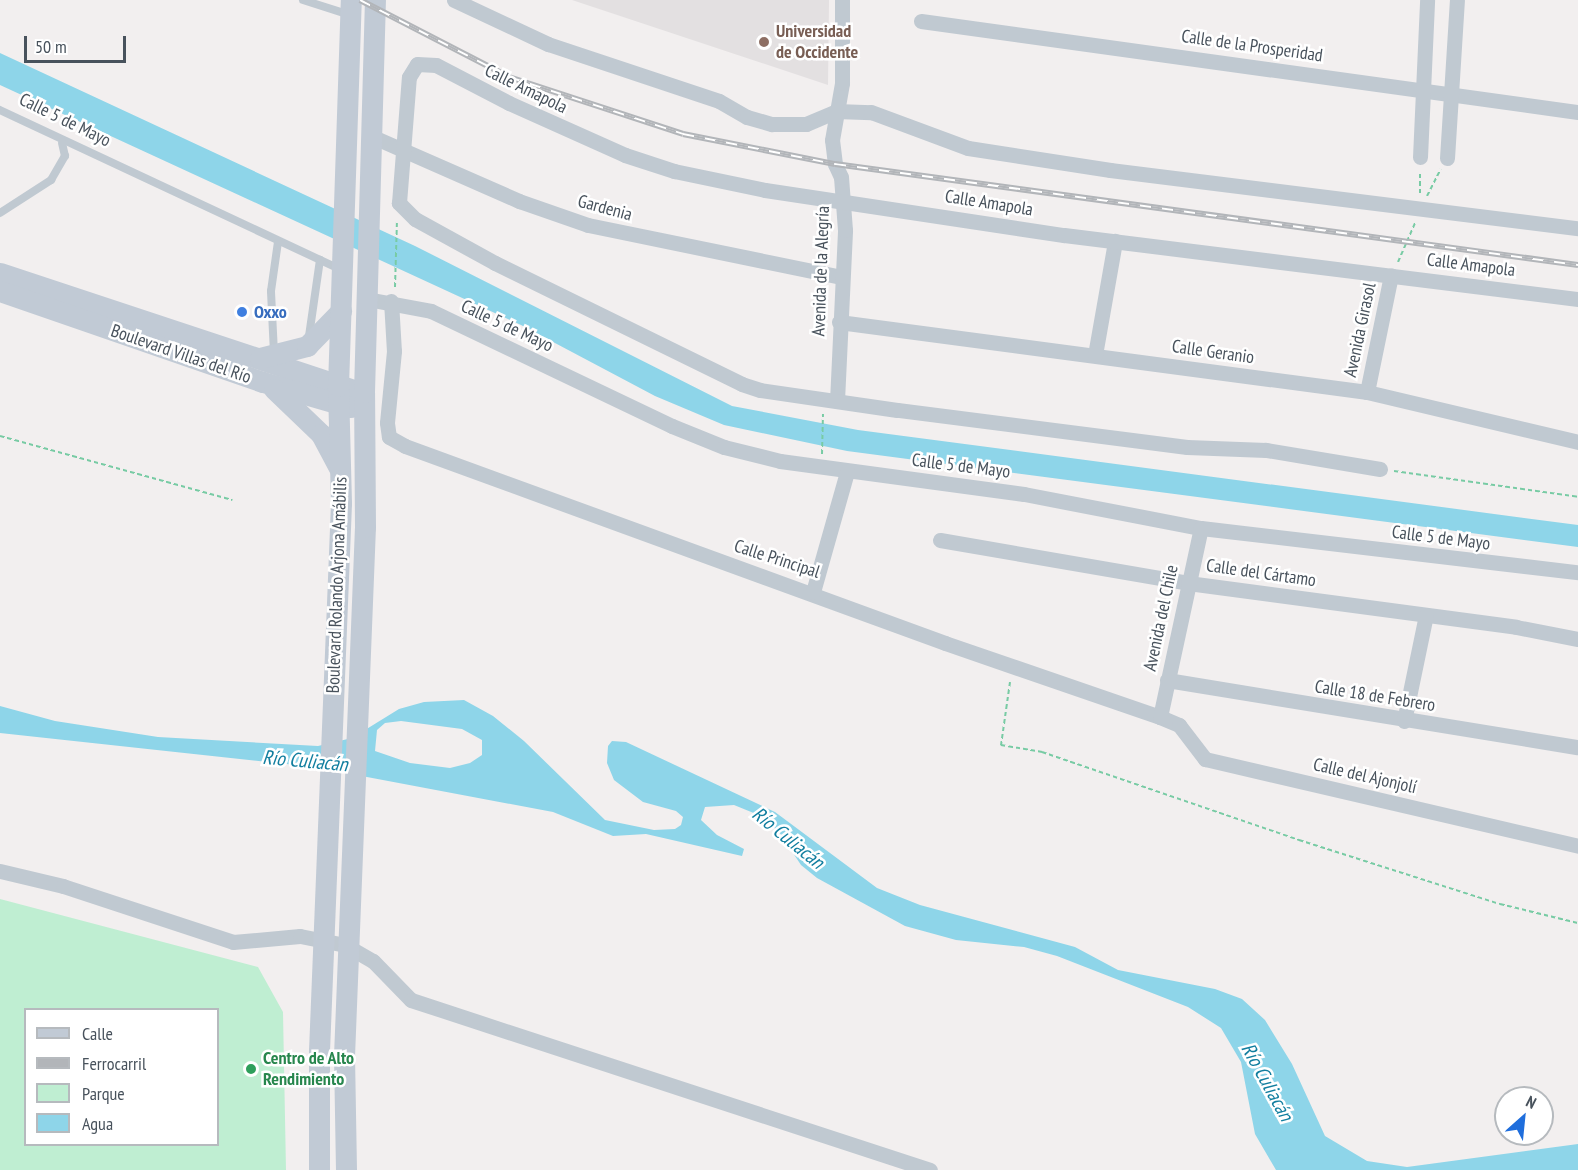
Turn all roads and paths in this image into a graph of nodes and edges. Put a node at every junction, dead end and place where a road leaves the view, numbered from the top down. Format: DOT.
graph roads {
  1 [pos="303,0"];
  2 [pos="375,0"];
  3 [pos="454,0"];
  4 [pos="842,0"];
  5 [pos="1427,0"];
  6 [pos="1457,0"];
  7 [pos="351,8"];
  8 [pos="921,21"];
  9 [pos="1425,88"];
  10 [pos="1453,93"];
  11 [pos="0,110"];
  12 [pos="836,111"];
  13 [pos="1578,112"];
  14 [pos="371,136"];
  15 [pos="61,142"];
  16 [pos="404,149"];
  17 [pos="1420,157"];
  18 [pos="1447,158"];
  19 [pos="844,201"];
  20 [pos="1420,211"];
  21 [pos="0,213"];
  22 [pos="397,213"];
  23 [pos="1578,228"];
  24 [pos="1115,241"];
  25 [pos="278,242"];
  26 [pos="320,260"];
  27 [pos="341,264"];
  28 [pos="0,273"];
  29 [pos="1391,275"];
  30 [pos="841,277"];
  31 [pos="0,291"];
  32 [pos="393,296"];
  33 [pos="367,299"];
  34 [pos="1578,299"];
  35 [pos="341,311"];
  36 [pos="839,322"];
  37 [pos="307,346"];
  38 [pos="1095,355"];
  39 [pos="252,360"];
  40 [pos="263,382"];
  41 [pos="1367,392"];
  42 [pos="338,395"];
  43 [pos="364,401"];
  44 [pos="830,405"];
  45 [pos="0,436"];
  46 [pos="1578,442"];
  47 [pos="822,454"];
  48 [pos="1380,469"];
  49 [pos="341,472"];
  50 [pos="847,472"];
  51 [pos="1578,497"];
  52 [pos="232,500"];
  53 [pos="1201,528"];
  54 [pos="940,540"];
  55 [pos="1578,572"];
  56 [pos="1188,583"];
  57 [pos="813,592"];
  58 [pos="1426,615"];
  59 [pos="1578,639"];
  60 [pos="1013,667"];
  61 [pos="1167,680"];
  62 [pos="1161,717"];
  63 [pos="1404,721"];
  64 [pos="1578,747"];
  65 [pos="1578,846"];
  66 [pos="0,871"];
  67 [pos="1578,923"];
  68 [pos="319,1170"];
  69 [pos="346,1170"];
  70 [pos="930,1170"];
  1 -- 7 [label="lane"];
  2 -- 14 [label="main road, Boulevard Rolando Arjona Amábilis"];
  3 -- 12 [label="street"];
  4 -- 12 [label="street, Avenida de la Alegría"];
  5 -- 9 [label="street"];
  6 -- 10 [label="street"];
  7 -- 27 [label="main road, Boulevard Rolando Arjona Amábilis"];
  8 -- 9 [label="street, Calle de la Prosperidad"];
  9 -- 10 [label="street, Calle de la Prosperidad"];
  9 -- 17 [label="street"];
  10 -- 13 [label="street, Calle de la Prosperidad"];
  10 -- 18 [label="street"];
  11 -- 15 [label="lane, Calle 5 de Mayo"];
  12 -- 19 [label="street, Avenida de la Alegría"];
  12 -- 20 [label="street"];
  14 -- 16 [label="street, Gardenia"];
  14 -- 33 [label="main road, Boulevard Rolando Arjona Amábilis"];
  15 -- 21 [label="lane"];
  15 -- 25 [label="lane, Calle 5 de Mayo"];
  16 -- 19 [label="street, Calle Amapola"];
  16 -- 30 [label="street, Gardenia"];
  16 -- 44 [label="street"];
  17 -- 20 [label="path"];
  19 -- 24 [label="street, Calle Amapola"];
  19 -- 30 [label="street, Avenida de la Alegría"];
  20 -- 23 [label="street"];
  22 -- 32 [label="path"];
  24 -- 29 [label="street, Calle Amapola"];
  24 -- 38 [label="street"];
  25 -- 26 [label="lane, Calle 5 de Mayo"];
  25 -- 39 [label="lane"];
  26 -- 27 [label="lane, Calle 5 de Mayo"];
  26 -- 37 [label="lane"];
  27 -- 35 [label="main road, Boulevard Rolando Arjona Amábilis"];
  28 -- 39 [label="main road, Boulevard Villas del Río"];
  29 -- 34 [label="street, Calle Amapola"];
  29 -- 41 [label="street, Avenida Girasol"];
  30 -- 36 [label="street, Avenida de la Alegría"];
  31 -- 39 [label="main road, Boulevard Villas del Río"];
  32 -- 33 [label="street, Calle 5 de Mayo"];
  32 -- 50 [label="street, Calle 5 de Mayo"];
  32 -- 57 [label="street, Calle Principal"];
  33 -- 43 [label="main road, Boulevard Rolando Arjona Amábilis"];
  35 -- 37 [label="main road"];
  35 -- 42 [label="main road, Boulevard Rolando Arjona Amábilis"];
  36 -- 38 [label="street, Calle Geranio"];
  36 -- 44 [label="street, Avenida de la Alegría"];
  37 -- 39 [label="main road"];
  38 -- 41 [label="street, Calle Geranio"];
  39 -- 40 [label="main road, Boulevard Villas del Río"];
  39 -- 42 [label="main road, Boulevard Villas del Río"];
  40 -- 42 [label="main road, Boulevard Villas del Río"];
  40 -- 49 [label="main road"];
  41 -- 46 [label="street, Calle Geranio"];
  42 -- 43 [label="main road, Boulevard Villas del Río"];
  42 -- 49 [label="main road, Boulevard Rolando Arjona Amábilis"];
  43 -- 69 [label="main road, Boulevard Rolando Arjona Amábilis"];
  44 -- 47 [label="path"];
  44 -- 48 [label="street"];
  45 -- 52 [label="path"];
  48 -- 51 [label="path"];
  49 -- 68 [label="main road, Boulevard Rolando Arjona Amábilis"];
  50 -- 53 [label="street, Calle 5 de Mayo"];
  50 -- 57 [label="street"];
  53 -- 55 [label="street, Calle 5 de Mayo"];
  53 -- 56 [label="street, Avenida del Chile"];
  54 -- 56 [label="street, Calle del Cártamo"];
  56 -- 58 [label="street, Calle del Cártamo"];
  56 -- 61 [label="street, Avenida del Chile"];
  57 -- 60 [label="street, Calle Principal"];
  58 -- 59 [label="street, Calle del Cártamo"];
  58 -- 63 [label="street"];
  60 -- 62 [label="street, Calle Principal"];
  60 -- 67 [label="path"];
  61 -- 62 [label="street, Avenida del Chile"];
  61 -- 63 [label="street, Calle 18 de Febrero"];
  62 -- 65 [label="street, Calle del Ajonjolí"];
  63 -- 64 [label="street, Calle 18 de Febrero"];
  66 -- 70 [label="street"];
}
